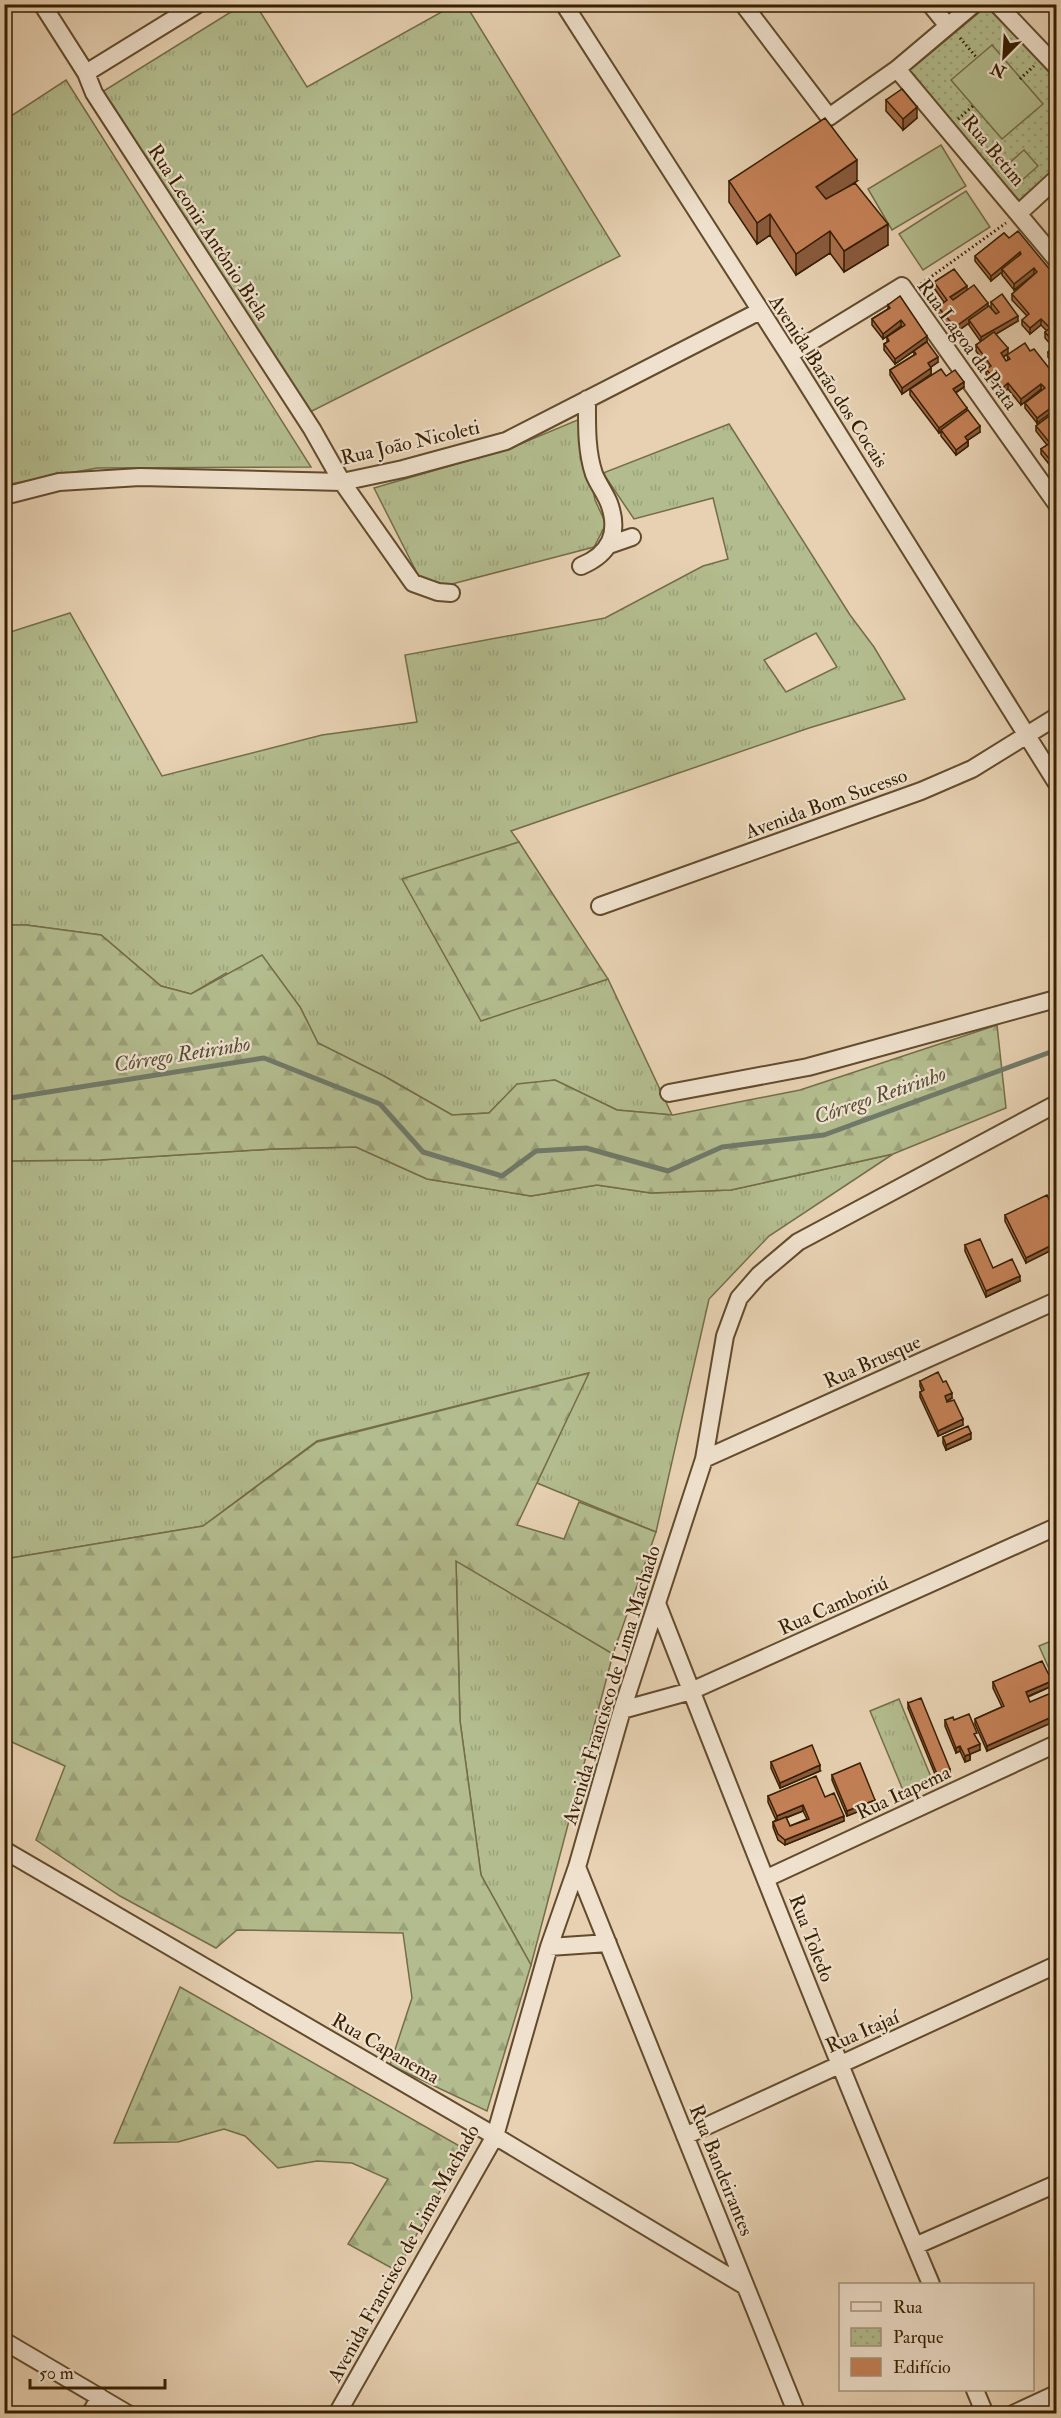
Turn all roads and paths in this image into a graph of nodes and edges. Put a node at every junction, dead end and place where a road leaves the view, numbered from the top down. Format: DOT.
graph roads {
  1 [pos="42,4"];
  2 [pos="198,4"];
  3 [pos="564,4"];
  4 [pos="743,4"];
  5 [pos="930,4"];
  6 [pos="974,4"];
  7 [pos="998,4"];
  8 [pos="954,32"];
  9 [pos="952,45"];
  10 [pos="977,58"];
  11 [pos="1056,66"];
  12 [pos="897,69"];
  13 [pos="86,73"];
  14 [pos="1056,179"];
  15 [pos="1019,213"];
  16 [pos="1056,260"];
  17 [pos="908,294"];
  18 [pos="760,311"];
  19 [pos="789,355"];
  20 [pos="587,399"];
  21 [pos="342,482"];
  22 [pos="4,496"];
  23 [pos="1056,503"];
  24 [pos="632,537"];
  25 [pos="609,545"];
  26 [pos="580,566"];
  27 [pos="451,593"];
  28 [pos="1056,717"];
  29 [pos="1028,735"];
  30 [pos="1056,782"];
  31 [pos="600,906"];
  32 [pos="1056,999"];
  33 [pos="669,1093"];
  34 [pos="1056,1104"];
  35 [pos="1056,1300"];
  36 [pos="704,1459"];
  37 [pos="1056,1527"];
  38 [pos="658,1606"];
  39 [pos="691,1691"];
  40 [pos="622,1710"];
  41 [pos="1056,1744"];
  42 [pos="4,1850"];
  43 [pos="577,1867"];
  44 [pos="767,1878"];
  45 [pos="608,1943"];
  46 [pos="549,1947"];
  47 [pos="1056,1965"];
  48 [pos="838,2064"];
  49 [pos="495,2136"];
  50 [pos="685,2136"];
  51 [pos="1056,2184"];
  52 [pos="915,2247"];
  53 [pos="931,2283"];
  54 [pos="745,2286"];
  55 [pos="4,2341"];
  56 [pos="975,2391"];
  57 [pos="1056,2394"];
  58 [pos="100,2397"];
  59 [pos="90,2414"];
  60 [pos="128,2414"];
  61 [pos="337,2414"];
  62 [pos="797,2414"];
  63 [pos="985,2414"];
  64 [pos="1013,2414"];
  1 -- 13 [label="street, Rua Leonir Antônio Biela"];
  2 -- 13 [label="street"];
  3 -- 18 [label="street, Avenida Barão dos Cocais"];
  4 -- 12 [label="street"];
  5 -- 8 [label="street"];
  6 -- 8 [label="street"];
  7 -- 11 [label="street"];
  8 -- 9 [label="path"];
  8 -- 10 [label="path"];
  8 -- 12 [label="street"];
  12 -- 15 [label="street, Rua Betim"];
  13 -- 21 [label="street, Rua Leonir Antônio Biela"];
  14 -- 15 [label="street"];
  15 -- 16 [label="street, Rua Betim"];
  15 -- 17 [label="path"];
  17 -- 19 [label="street, Rua Lagoa da Prata"];
  17 -- 23 [label="street, Rua Lagoa da Prata"];
  18 -- 19 [label="street, Avenida Barão dos Cocais"];
  18 -- 20 [label="street, Rua João Nicoleti"];
  19 -- 29 [label="street, Avenida Barão dos Cocais"];
  20 -- 21 [label="street, Rua João Nicoleti"];
  20 -- 25 [label="street"];
  21 -- 22 [label="street, Rua João Nicoleti"];
  21 -- 27 [label="street, Rua Leonir Antônio Biela"];
  24 -- 25 [label="street"];
  25 -- 26 [label="street"];
  28 -- 29 [label="street, Avenida Bom Sucesso"];
  29 -- 30 [label="street, Avenida Barão dos Cocais"];
  29 -- 31 [label="street, Avenida Bom Sucesso"];
  32 -- 33 [label="street"];
  34 -- 36 [label="street, Avenida Francisco de Lima Machado"];
  35 -- 36 [label="street, Rua Brusque"];
  36 -- 38 [label="street, Avenida Francisco de Lima Machado"];
  37 -- 39 [label="street, Rua Camboriú"];
  38 -- 39 [label="street, Rua Toledo"];
  38 -- 40 [label="street, Avenida Francisco de Lima Machado"];
  39 -- 40 [label="street, Rua Camboriú"];
  39 -- 44 [label="street, Rua Toledo"];
  40 -- 43 [label="street, Avenida Francisco de Lima Machado"];
  41 -- 44 [label="street, Rua Itapema"];
  42 -- 49 [label="street, Rua Capanema"];
  43 -- 45 [label="street, Rua Bandeirantes"];
  43 -- 46 [label="street, Avenida Francisco de Lima Machado"];
  44 -- 48 [label="street, Rua Toledo"];
  45 -- 46 [label="street"];
  45 -- 50 [label="street, Rua Bandeirantes"];
  46 -- 49 [label="street, Avenida Francisco de Lima Machado"];
  47 -- 48 [label="street, Rua Itajaí"];
  48 -- 50 [label="street, Rua Itajaí"];
  48 -- 52 [label="street, Rua Toledo"];
  49 -- 54 [label="street, Rua Capanema"];
  49 -- 61 [label="street, Avenida Francisco de Lima Machado"];
  50 -- 54 [label="street, Rua Bandeirantes"];
  51 -- 52 [label="street"];
  52 -- 53 [label="street, Rua Toledo"];
  54 -- 62 [label="street, Rua Bandeirantes"];
  55 -- 58 [label="street"];
  56 -- 63 [label="street"];
  57 -- 64 [label="street"];
  58 -- 59 [label="street"];
  58 -- 60 [label="street"];
}
